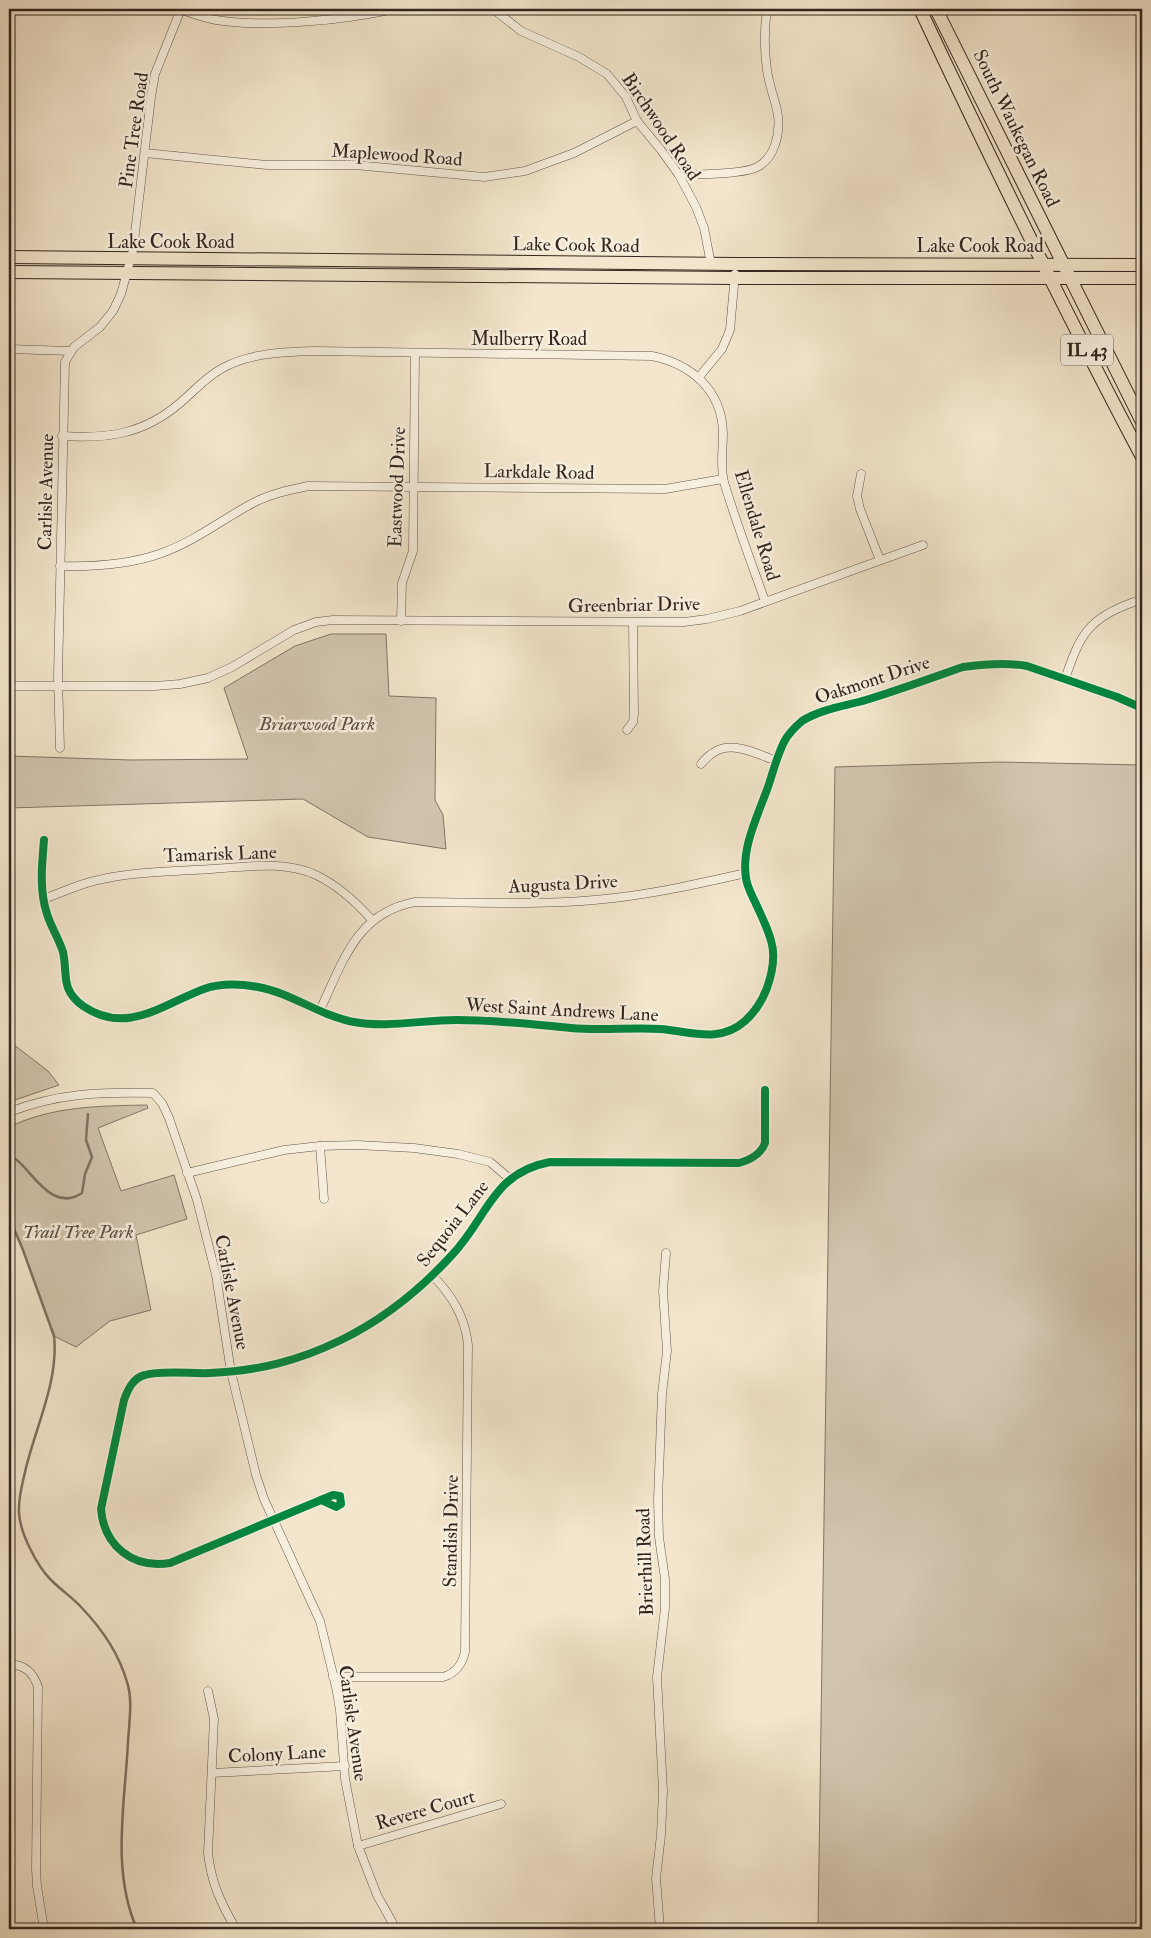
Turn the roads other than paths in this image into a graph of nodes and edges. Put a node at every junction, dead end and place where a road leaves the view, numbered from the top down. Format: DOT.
graph roads {
  1 [pos="180,9"];
  2 [pos="394,9"];
  3 [pos="493,9"];
  4 [pos="767,9"];
  5 [pos="920,9"];
  6 [pos="936,9"];
  7 [pos="636,121"];
  8 [pos="145,153"];
  9 [pos="679,175"];
  10 [pos="9,257"];
  11 [pos="129,259"];
  12 [pos="711,264"];
  13 [pos="736,264"];
  14 [pos="1044,264"];
  15 [pos="1063,264"];
  16 [pos="1142,264"];
  17 [pos="9,272"];
  18 [pos="126,273"];
  19 [pos="1051,277"];
  20 [pos="1070,277"];
  21 [pos="735,278"];
  22 [pos="1142,278"];
  23 [pos="9,349"];
  24 [pos="71,350"];
  25 [pos="415,354"];
  26 [pos="698,377"];
  27 [pos="1142,422"];
  28 [pos="62,436"];
  29 [pos="1142,457"];
  30 [pos="861,474"];
  31 [pos="723,479"];
  32 [pos="414,486"];
  33 [pos="923,545"];
  34 [pos="880,560"];
  35 [pos="60,566"];
  36 [pos="765,601"];
  37 [pos="1134,602"];
  38 [pos="401,621"];
  39 [pos="633,623"];
  40 [pos="1065,679"];
  41 [pos="9,686"];
  42 [pos="58,686"];
  43 [pos="1142,708"];
  44 [pos="627,730"];
  45 [pos="60,748"];
  46 [pos="777,761"];
  47 [pos="701,764"];
  48 [pos="44,840"];
  49 [pos="746,873"];
  50 [pos="44,899"];
  51 [pos="372,920"];
  52 [pos="320,1010"];
  53 [pos="751,1015"];
  54 [pos="765,1090"];
  55 [pos="9,1112"];
  56 [pos="320,1146"];
  57 [pos="187,1173"];
  58 [pos="510,1179"];
  59 [pos="324,1198"];
  60 [pos="666,1253"];
  61 [pos="433,1276"];
  62 [pos="231,1372"];
  63 [pos="321,1500"];
  64 [pos="274,1520"];
  65 [pos="9,1664"];
  66 [pos="334,1677"];
  67 [pos="208,1691"];
  68 [pos="345,1766"];
  69 [pos="212,1773"];
  70 [pos="501,1804"];
  71 [pos="358,1846"];
  72 [pos="44,1929"];
  73 [pos="236,1929"];
  74 [pos="396,1929"];
  75 [pos="660,1929"];
  1 -- 2 [label="street"];
  1 -- 8 [label="street, Pine Tree Road"];
  3 -- 7 [label="street, Birchwood Road"];
  4 -- 9 [label="street"];
  5 -- 14 [label="main road, South Waukegan Road / IL 43"];
  6 -- 15 [label="main road, South Waukegan Road / IL 43"];
  7 -- 8 [label="street, Maplewood Road"];
  7 -- 9 [label="street, Birchwood Road"];
  8 -- 11 [label="street, Pine Tree Road"];
  9 -- 12 [label="street, Birchwood Road"];
  10 -- 11 [label="main road, Lake Cook Road"];
  11 -- 12 [label="main road, Lake Cook Road"];
  11 -- 18 [label="street"];
  12 -- 13 [label="main road, Lake Cook Road"];
  13 -- 14 [label="main road, Lake Cook Road"];
  13 -- 21 [label="street"];
  14 -- 15 [label="main road, Lake Cook Road"];
  14 -- 19 [label="main road, IL 43"];
  15 -- 16 [label="main road, Lake Cook Road"];
  15 -- 20 [label="main road, IL 43"];
  17 -- 18 [label="main road, Lake Cook Road"];
  18 -- 21 [label="main road, Lake Cook Road"];
  18 -- 24 [label="street"];
  19 -- 20 [label="main road, Lake Cook Road"];
  19 -- 21 [label="main road, Lake Cook Road"];
  19 -- 29 [label="main road, IL 43"];
  20 -- 22 [label="main road, Lake Cook Road"];
  20 -- 27 [label="main road, IL 43"];
  21 -- 26 [label="street"];
  23 -- 24 [label="street"];
  24 -- 28 [label="street, Carlisle Avenue"];
  25 -- 26 [label="street, Mulberry Road"];
  25 -- 28 [label="street, Mulberry Road"];
  25 -- 32 [label="street, Eastwood Drive"];
  26 -- 31 [label="street, Ellendale Road"];
  28 -- 35 [label="street, Carlisle Avenue"];
  30 -- 34 [label="street"];
  31 -- 32 [label="street, Larkdale Road"];
  31 -- 36 [label="street, Ellendale Road"];
  32 -- 35 [label="street, Larkdale Road"];
  32 -- 38 [label="street, Eastwood Drive"];
  33 -- 34 [label="street, Greenbriar Drive"];
  34 -- 36 [label="street, Greenbriar Drive"];
  35 -- 42 [label="street, Carlisle Avenue"];
  36 -- 39 [label="street, Greenbriar Drive"];
  37 -- 40 [label="street"];
  38 -- 39 [label="street, Greenbriar Drive"];
  38 -- 42 [label="street, Greenbriar Drive"];
  39 -- 44 [label="street"];
  40 -- 43 [label="street, Oakmont Drive"];
  40 -- 46 [label="street, Oakmont Drive"];
  41 -- 42 [label="street, Greenbriar Drive"];
  42 -- 45 [label="street, Carlisle Avenue"];
  46 -- 47 [label="street"];
  46 -- 49 [label="street, Oakmont Drive"];
  48 -- 50 [label="street, West Saint Andrews Lane"];
  49 -- 51 [label="street, Augusta Drive"];
  49 -- 53 [label="street, Oakmont Drive"];
  50 -- 51 [label="street, Tamarisk Lane"];
  50 -- 52 [label="street, West Saint Andrews Lane"];
  51 -- 52 [label="street"];
  52 -- 53 [label="street, West Saint Andrews Lane"];
  54 -- 58 [label="street, Sequoia Lane"];
  55 -- 57 [label="street, Carlisle Avenue"];
  56 -- 57 [label="street"];
  56 -- 58 [label="street"];
  56 -- 59 [label="street"];
  57 -- 62 [label="street, Carlisle Avenue"];
  58 -- 61 [label="street, Sequoia Lane"];
  60 -- 75 [label="street, Brierhill Road"];
  61 -- 62 [label="street, Sequoia Lane"];
  61 -- 66 [label="street, Standish Drive"];
  62 -- 64 [label="street, Carlisle Avenue"];
  62 -- 64 [label="street, Sequoia Lane"];
  63 -- 64 [label="street"];
  64 -- 66 [label="street, Carlisle Avenue"];
  65 -- 72 [label="street"];
  66 -- 68 [label="street, Carlisle Avenue"];
  67 -- 69 [label="street"];
  68 -- 69 [label="street, Colony Lane"];
  68 -- 71 [label="street, Carlisle Avenue"];
  69 -- 73 [label="street"];
  70 -- 71 [label="street, Revere Court"];
  71 -- 74 [label="street, Carlisle Avenue"];
}
